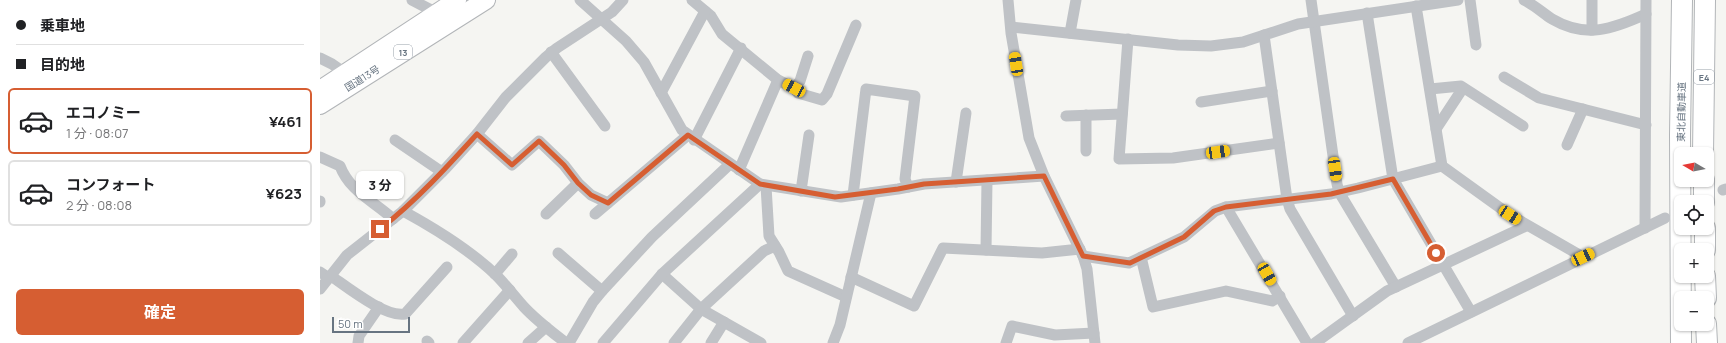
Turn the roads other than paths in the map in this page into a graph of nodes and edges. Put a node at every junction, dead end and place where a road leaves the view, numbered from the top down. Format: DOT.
graph roads {
  1 [pos="412,0"];
  2 [pos="457,0"];
  3 [pos="486,0"];
  4 [pos="580,0"];
  5 [pos="623,0"];
  6 [pos="692,0"];
  7 [pos="1008,0"];
  8 [pos="1076,0"];
  9 [pos="1311,0"];
  10 [pos="1458,0"];
  11 [pos="1470,0"];
  12 [pos="1524,0"];
  13 [pos="1592,0"];
  14 [pos="1646,0"];
  15 [pos="1682,0"];
  16 [pos="1705,0"];
  17 [pos="1416,6"];
  18 [pos="705,11"];
  19 [pos="437,13"];
  20 [pos="1367,13"];
  21 [pos="1646,14"];
  22 [pos="601,18"];
  23 [pos="1314,21"];
  24 [pos="856,25"];
  25 [pos="1010,26"];
  26 [pos="1592,30"];
  27 [pos="1070,33"];
  28 [pos="1264,35"];
  29 [pos="1128,39"];
  30 [pos="1476,45"];
  31 [pos="741,48"];
  32 [pos="551,52"];
  33 [pos="808,56"];
  34 [pos="320,58"];
  35 [pos="345,74"];
  36 [pos="1504,77"];
  37 [pos="778,80"];
  38 [pos="794,88"];
  39 [pos="1463,88"];
  40 [pos="1430,89"];
  41 [pos="320,90"];
  42 [pos="1272,92"];
  43 [pos="661,93"];
  44 [pos="1201,102"];
  45 [pos="320,105"];
  46 [pos="1583,109"];
  47 [pos="966,113"];
  48 [pos="1122,114"];
  49 [pos="1086,115"];
  50 [pos="1066,116"];
  51 [pos="1646,125"];
  52 [pos="605,126"];
  53 [pos="1523,126"];
  54 [pos="1436,129"];
  55 [pos="477,134"];
  56 [pos="809,135"];
  57 [pos="691,137"];
  58 [pos="395,140"];
  59 [pos="1279,143"];
  60 [pos="1567,145"];
  61 [pos="1704,147"];
  62 [pos="1086,151"];
  63 [pos="320,157"];
  64 [pos="1442,166"];
  65 [pos="734,167"];
  66 [pos="442,172"];
  67 [pos="1044,176"];
  68 [pos="1393,179"];
  69 [pos="987,180"];
  70 [pos="956,182"];
  71 [pos="578,183"];
  72 [pos="763,185"];
  73 [pos="908,187"];
  74 [pos="801,192"];
  75 [pos="1340,192"];
  76 [pos="871,193"];
  77 [pos="853,195"];
  78 [pos="1287,199"];
  79 [pos="608,203"];
  80 [pos="1226,207"];
  81 [pos="403,211"];
  82 [pos="546,214"];
  83 [pos="595,214"];
  84 [pos="1664,218"];
  85 [pos="393,219"];
  86 [pos="1526,226"];
  87 [pos="1645,228"];
  88 [pos="775,246"];
  89 [pos="986,250"];
  90 [pos="1082,252"];
  91 [pos="558,253"];
  92 [pos="512,254"];
  93 [pos="1141,257"];
  94 [pos="1583,257"];
  95 [pos="1443,265"];
  96 [pos="447,267"];
  97 [pos="495,274"];
  98 [pos="662,274"];
  99 [pos="327,275"];
  100 [pos="851,277"];
  101 [pos="1396,287"];
  102 [pos="320,289"];
  103 [pos="510,290"];
  104 [pos="602,291"];
  105 [pos="1280,296"];
  106 [pos="846,297"];
  107 [pos="379,307"];
  108 [pos="702,309"];
  109 [pos="1471,312"];
  110 [pos="1353,316"];
  111 [pos="724,322"];
  112 [pos="546,327"];
  113 [pos="1706,331"];
  114 [pos="1094,338"];
  115 [pos="358,343"];
  116 [pos="463,343"];
  117 [pos="528,343"];
  118 [pos="567,343"];
  119 [pos="603,343"];
  120 [pos="674,343"];
  121 [pos="711,343"];
  122 [pos="761,343"];
  123 [pos="833,343"];
  124 [pos="1006,343"];
  125 [pos="1307,343"];
  126 [pos="1315,343"];
  127 [pos="1408,343"];
  128 [pos="1681,343"];
  129 [pos="1707,343"];
  1 -- 19 [label="street"];
  2 -- 19 [label="highway, 国道13号 / 13"];
  3 -- 45 [label="highway, 国道13号 / 13"];
  4 -- 22 [label="street"];
  5 -- 22 [label="street"];
  6 -- 18 [label="street"];
  7 -- 25 [label="street"];
  8 -- 27 [label="street"];
  9 -- 23 [label="street"];
  10 -- 17 [label="street"];
  11 -- 30 [label="street"];
  12 -- 26 [label="street"];
  13 -- 26 [label="street"];
  14 -- 21 [label="street"];
  15 -- 128 [label="highway, 東北自動車道 / E4"];
  16 -- 61 [label="highway, E4"];
  17 -- 20 [label="street"];
  17 -- 40 [label="street"];
  18 -- 31 [label="street"];
  18 -- 43 [label="street"];
  19 -- 35 [label="highway, 国道13号 / 13"];
  20 -- 23 [label="street"];
  20 -- 68 [label="street"];
  21 -- 26 [label="street"];
  21 -- 51 [label="street"];
  22 -- 32 [label="street"];
  22 -- 43 [label="street"];
  23 -- 28 [label="street"];
  23 -- 75 [label="street"];
  24 -- 38 [label="street"];
  25 -- 27 [label="street"];
  25 -- 67 [label="street"];
  27 -- 29 [label="street"];
  28 -- 29 [label="street"];
  28 -- 42 [label="street"];
  29 -- 48 [label="street"];
  31 -- 37 [label="street"];
  31 -- 57 [label="street"];
  32 -- 52 [label="street"];
  32 -- 55 [label="street"];
  33 -- 38 [label="street"];
  34 -- 35 [label="street"];
  35 -- 41 [label="highway, 国道13号 / 13"];
  36 -- 46 [label="street"];
  37 -- 38 [label="street"];
  37 -- 65 [label="street"];
  39 -- 40 [label="street"];
  39 -- 53 [label="street"];
  39 -- 54 [label="street"];
  40 -- 54 [label="street"];
  42 -- 44 [label="street"];
  42 -- 59 [label="street"];
  43 -- 57 [label="street"];
  46 -- 51 [label="street"];
  46 -- 60 [label="street"];
  47 -- 70 [label="street"];
  48 -- 49 [label="street"];
  48 -- 59 [label="street"];
  49 -- 50 [label="street"];
  49 -- 62 [label="street"];
  51 -- 87 [label="street"];
  54 -- 64 [label="street"];
  55 -- 66 [label="street"];
  55 -- 71 [label="street"];
  56 -- 74 [label="street"];
  57 -- 65 [label="street"];
  57 -- 79 [label="street"];
  58 -- 66 [label="street"];
  59 -- 78 [label="street"];
  63 -- 85 [label="street"];
  64 -- 68 [label="street"];
  64 -- 86 [label="street"];
  65 -- 72 [label="street"];
  65 -- 104 [label="street"];
  66 -- 81 [label="street"];
  67 -- 69 [label="street"];
  67 -- 90 [label="street"];
  68 -- 75 [label="street"];
  68 -- 95 [label="street"];
  69 -- 70 [label="street"];
  69 -- 89 [label="street"];
  70 -- 73 [label="street"];
  71 -- 79 [label="street"];
  71 -- 82 [label="street"];
  72 -- 74 [label="street"];
  72 -- 88 [label="street"];
  72 -- 98 [label="street"];
  73 -- 76 [label="street"];
  73 -- 77 [label="street"];
  74 -- 77 [label="street"];
  75 -- 78 [label="street"];
  75 -- 101 [label="street"];
  76 -- 77 [label="street"];
  76 -- 100 [label="street"];
  78 -- 80 [label="street"];
  78 -- 110 [label="street"];
  79 -- 83 [label="street"];
  80 -- 93 [label="street"];
  80 -- 105 [label="street"];
  81 -- 85 [label="street"];
  81 -- 97 [label="street"];
  84 -- 87 [label="street"];
  85 -- 99 [label="street"];
  86 -- 94 [label="street"];
  86 -- 95 [label="street"];
  87 -- 94 [label="street"];
  88 -- 106 [label="street"];
  88 -- 108 [label="street"];
  89 -- 90 [label="street"];
  89 -- 100 [label="street"];
  90 -- 93 [label="street"];
  90 -- 114 [label="street"];
  91 -- 104 [label="street"];
  92 -- 97 [label="street"];
  93 -- 105 [label="street"];
  94 -- 109 [label="street"];
  95 -- 101 [label="street"];
  95 -- 109 [label="street"];
  96 -- 107 [label="street"];
  97 -- 103 [label="street"];
  98 -- 108 [label="street"];
  98 -- 119 [label="street"];
  99 -- 102 [label="street"];
  99 -- 107 [label="street"];
  100 -- 106 [label="street"];
  101 -- 110 [label="street"];
  103 -- 112 [label="street"];
  103 -- 116 [label="street"];
  104 -- 118 [label="street"];
  105 -- 125 [label="street"];
  106 -- 123 [label="street"];
  107 -- 115 [label="street"];
  108 -- 111 [label="street"];
  108 -- 120 [label="street"];
  109 -- 127 [label="street"];
  110 -- 126 [label="street"];
  111 -- 121 [label="street"];
  111 -- 122 [label="street"];
  112 -- 117 [label="street"];
  112 -- 118 [label="street"];
  113 -- 129 [label="highway"];
  114 -- 124 [label="street"];
}
